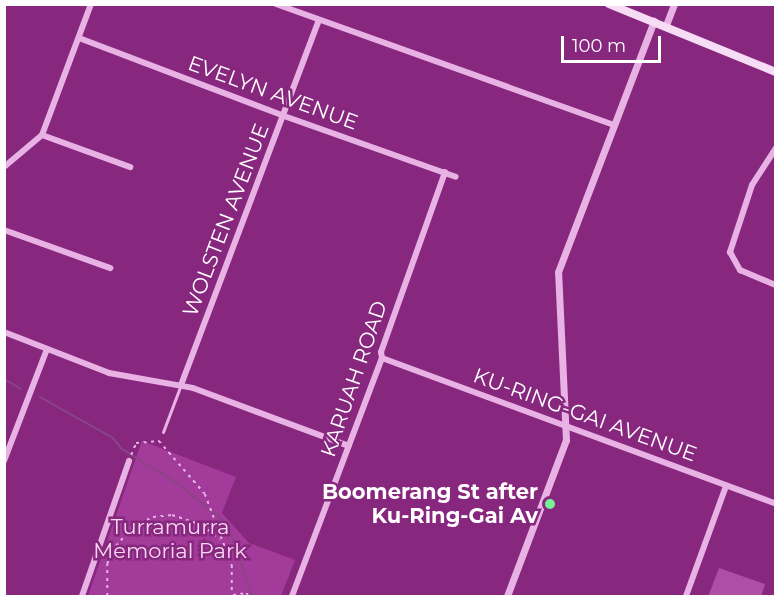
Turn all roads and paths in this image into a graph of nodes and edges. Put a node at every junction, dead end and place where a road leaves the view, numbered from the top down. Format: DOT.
graph roads {
  1 [pos="92,4"];
  2 [pos="276,4"];
  3 [pos="609,4"];
  4 [pos="674,4"];
  5 [pos="319,20"];
  6 [pos="654,21"];
  7 [pos="666,25"];
  8 [pos="79,38"];
  9 [pos="776,72"];
  10 [pos="284,116"];
  11 [pos="614,125"];
  12 [pos="42,135"];
  13 [pos="776,148"];
  14 [pos="4,167"];
  15 [pos="130,167"];
  16 [pos="445,172"];
  17 [pos="456,177"];
  18 [pos="4,178"];
  19 [pos="4,182"];
  20 [pos="4,230"];
  21 [pos="110,268"];
  22 [pos="776,285"];
  23 [pos="4,332"];
  24 [pos="47,349"];
  25 [pos="382,358"];
  26 [pos="181,385"];
  27 [pos="568,427"];
  28 [pos="163,432"];
  29 [pos="349,446"];
  30 [pos="129,459"];
  31 [pos="4,461"];
  32 [pos="726,486"];
  33 [pos="776,504"];
  34 [pos="220,539"];
  35 [pos="232,596"];
  36 [pos="292,596"];
  37 [pos="82,597"];
  38 [pos="106,597"];
  39 [pos="248,597"];
  40 [pos="507,597"];
  41 [pos="686,597"];
  1 -- 8 [label="street"];
  2 -- 5 [label="street"];
  3 -- 6 [label="main road"];
  4 -- 7 [label="street"];
  5 -- 10 [label="street, WOLSTEN AVENUE"];
  5 -- 11 [label="street"];
  6 -- 7 [label="main road"];
  6 -- 11 [label="street"];
  7 -- 9 [label="main road"];
  8 -- 10 [label="street, EVELYN AVENUE"];
  8 -- 12 [label="street"];
  10 -- 16 [label="street, EVELYN AVENUE"];
  10 -- 26 [label="street, WOLSTEN AVENUE"];
  11 -- 27 [label="street"];
  12 -- 14 [label="street"];
  12 -- 15 [label="street"];
  13 -- 22 [label="street"];
  16 -- 17 [label="street, EVELYN AVENUE"];
  16 -- 25 [label="street, KARUAH ROAD"];
  18 -- 19 [label="path"];
  20 -- 21 [label="street"];
  23 -- 24 [label="street"];
  24 -- 26 [label="street"];
  24 -- 31 [label="street"];
  25 -- 27 [label="street, KU-RING-GAI AVENUE"];
  25 -- 29 [label="street, KARUAH ROAD"];
  26 -- 28 [label="lane, WOLSTEN AVENUE"];
  26 -- 29 [label="street"];
  27 -- 32 [label="street, KU-RING-GAI AVENUE"];
  27 -- 40 [label="street"];
  29 -- 36 [label="street, KARUAH ROAD"];
  30 -- 34 [label="path"];
  30 -- 37 [label="street"];
  32 -- 33 [label="street, KU-RING-GAI AVENUE"];
  32 -- 41 [label="street"];
  34 -- 35 [label="path"];
  34 -- 38 [label="path"];
  35 -- 39 [label="path"];
}
